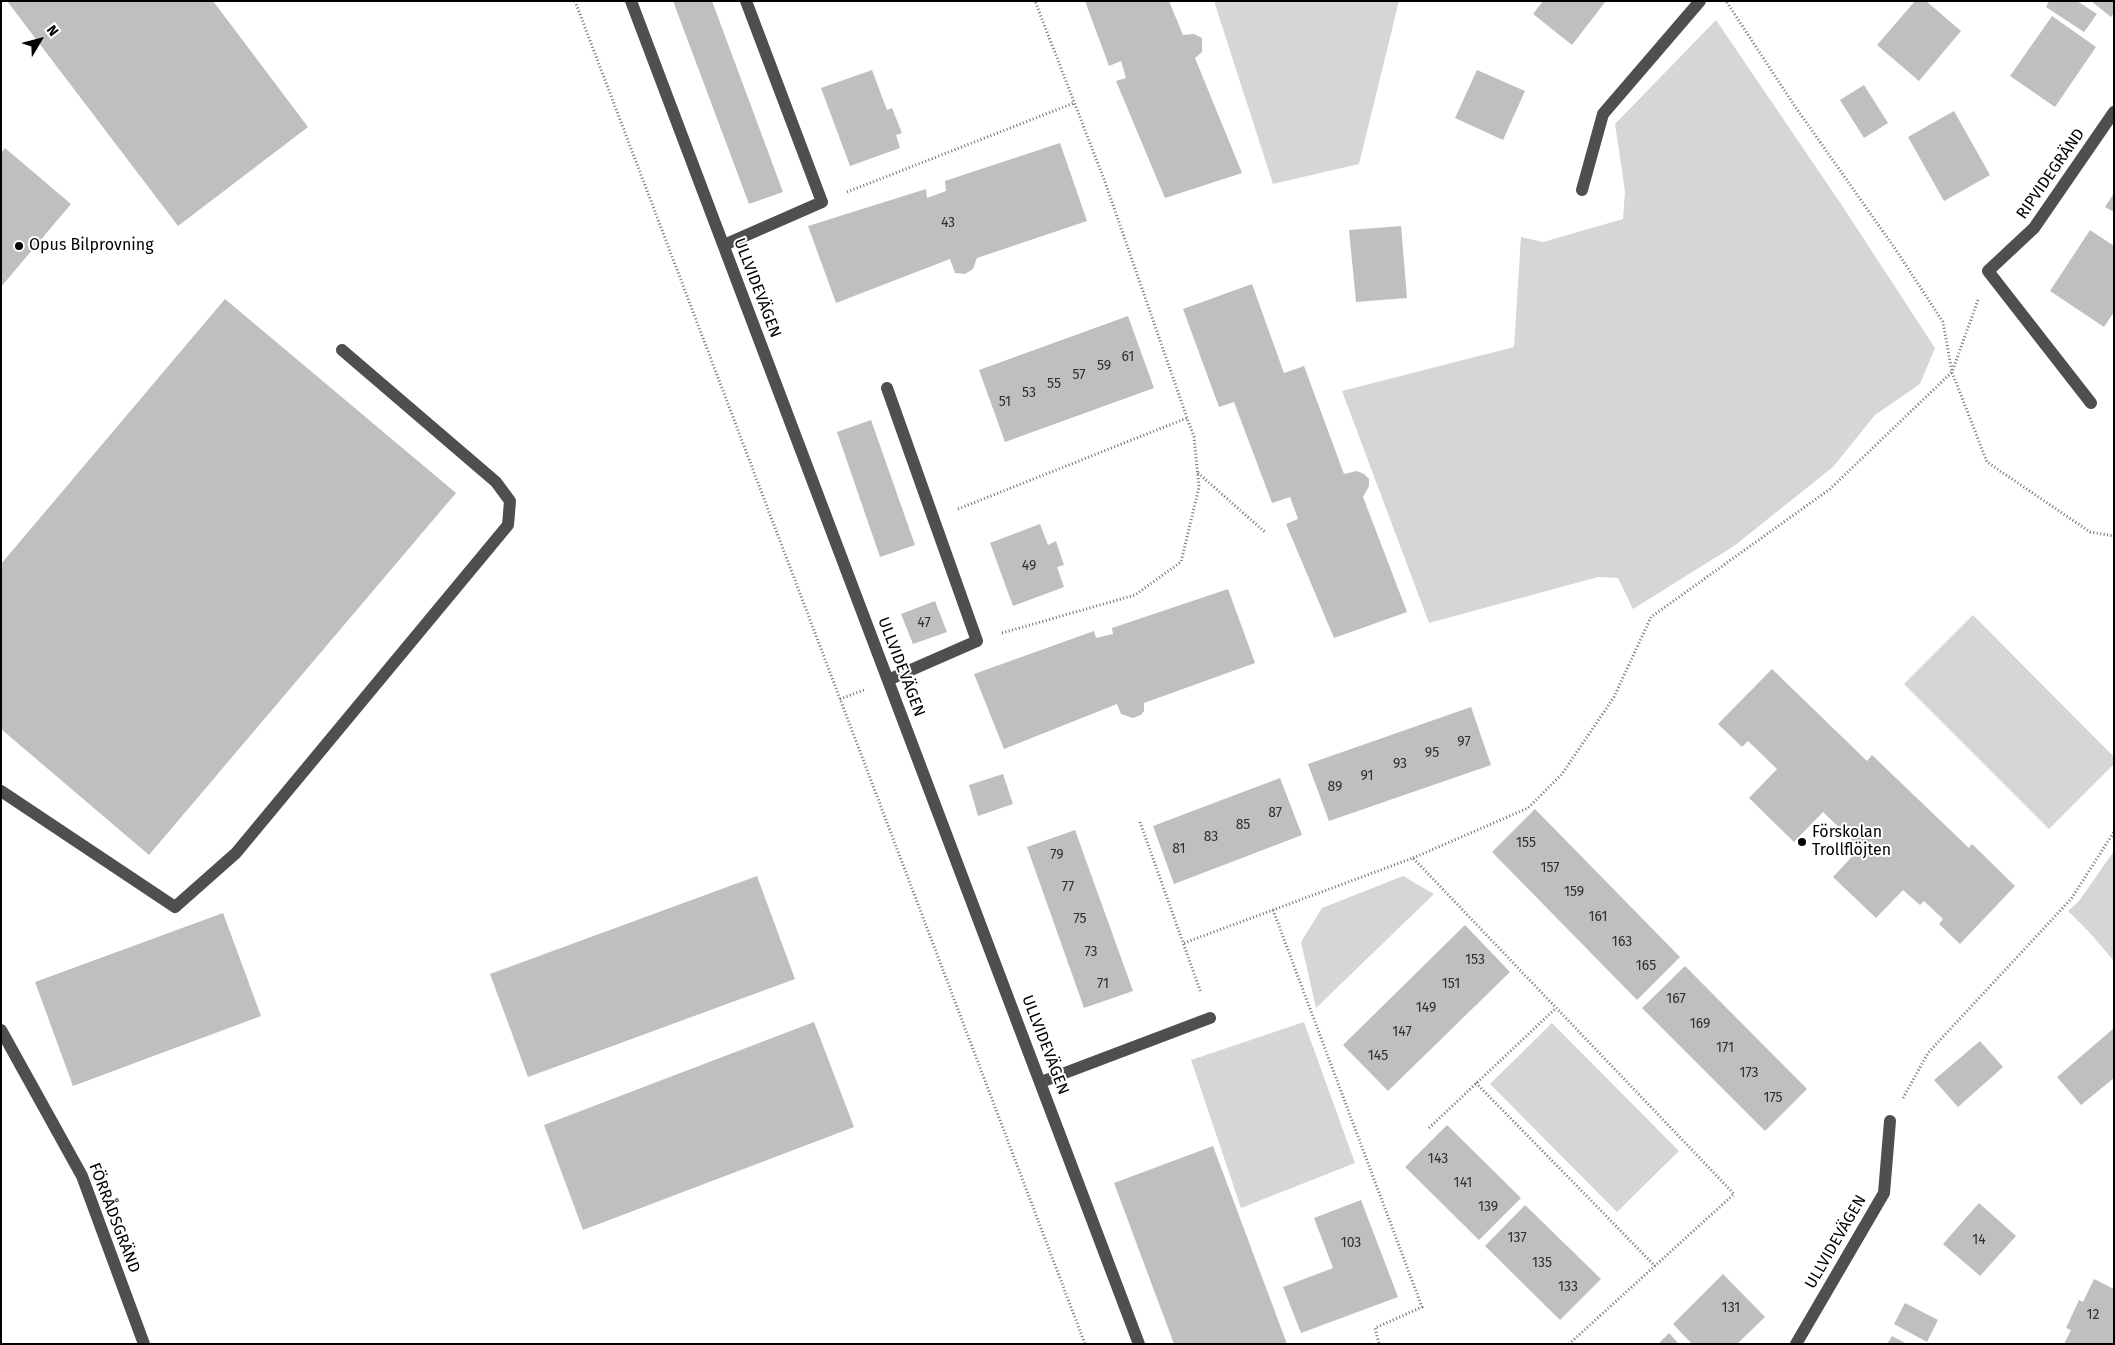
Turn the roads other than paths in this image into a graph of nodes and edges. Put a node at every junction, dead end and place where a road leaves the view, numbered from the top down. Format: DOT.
graph roads {
  1 [pos="631,1"];
  2 [pos="746,1"];
  3 [pos="1700,1"];
  4 [pos="2114,112"];
  5 [pos="1582,190"];
  6 [pos="724,245"];
  7 [pos="342,350"];
  8 [pos="887,388"];
  9 [pos="2091,403"];
  10 [pos="888,680"];
  11 [pos="1,791"];
  12 [pos="1210,1018"];
  13 [pos="1,1030"];
  14 [pos="1042,1082"];
  15 [pos="1890,1120"];
  16 [pos="144,1344"];
  17 [pos="1139,1344"];
  18 [pos="1796,1344"];
  1 -- 6 [label="street, ULLVIDEVÄGEN"];
  2 -- 6 [label="street"];
  3 -- 5 [label="street"];
  4 -- 9 [label="street, RIPVIDEGRÄND"];
  6 -- 10 [label="street, ULLVIDEVÄGEN"];
  7 -- 11 [label="street"];
  8 -- 10 [label="street"];
  10 -- 14 [label="street, ULLVIDEVÄGEN"];
  12 -- 14 [label="street"];
  13 -- 16 [label="street, FÖRRÅDSGRÄND"];
  14 -- 17 [label="street, ULLVIDEVÄGEN"];
  15 -- 18 [label="street, ULLVIDEVÄGEN"];
}
